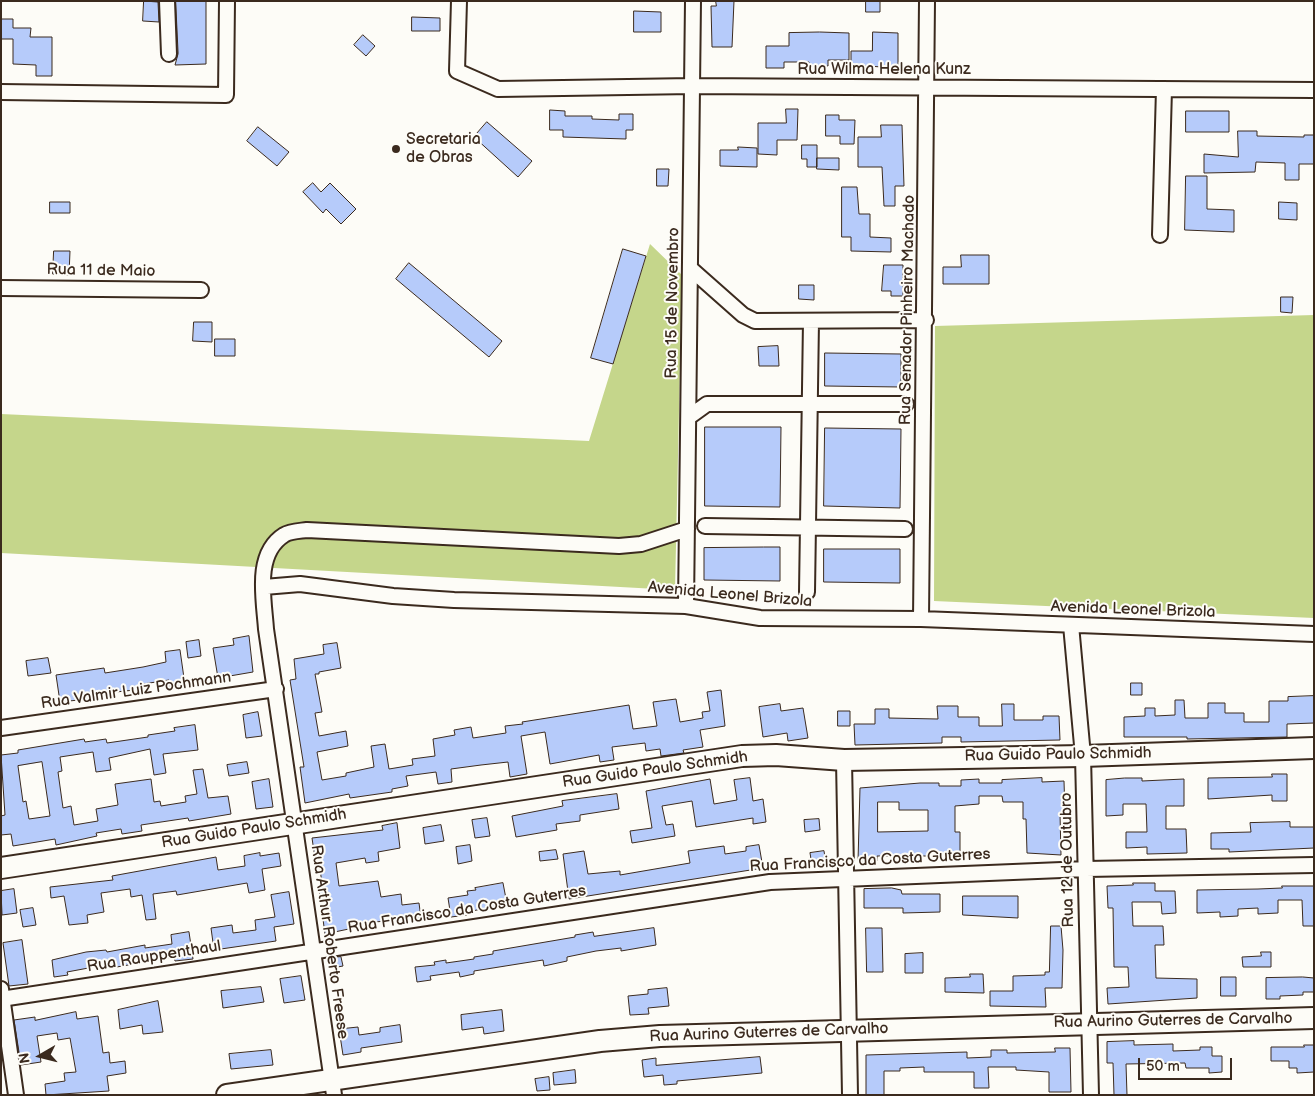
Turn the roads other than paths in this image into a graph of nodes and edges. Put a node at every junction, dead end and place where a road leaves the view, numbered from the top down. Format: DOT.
graph roads {
  1 [pos="167,1"];
  2 [pos="227,1"];
  3 [pos="459,1"];
  4 [pos="693,1"];
  5 [pos="927,1"];
  6 [pos="169,54"];
  7 [pos="693,86"];
  8 [pos="928,88"];
  9 [pos="1164,89"];
  10 [pos="1314,90"];
  11 [pos="1,92"];
  12 [pos="1160,235"];
  13 [pos="692,269"];
  14 [pos="1,288"];
  15 [pos="201,290"];
  16 [pos="926,320"];
  17 [pos="811,321"];
  18 [pos="810,404"];
  19 [pos="906,404"];
  20 [pos="689,417"];
  21 [pos="705,526"];
  22 [pos="808,527"];
  23 [pos="687,529"];
  24 [pos="905,529"];
  25 [pos="264,587"];
  26 [pos="807,592"];
  27 [pos="686,606"];
  28 [pos="922,618"];
  29 [pos="1071,625"];
  30 [pos="1314,634"];
  31 [pos="276,688"];
  32 [pos="1,728"];
  33 [pos="1314,748"];
  34 [pos="1083,756"];
  35 [pos="844,760"];
  36 [pos="294,823"];
  37 [pos="1314,865"];
  38 [pos="1,868"];
  39 [pos="1086,869"];
  40 [pos="846,878"];
  41 [pos="313,950"];
  42 [pos="2,995"];
  43 [pos="1314,1018"];
  44 [pos="1089,1023"];
  45 [pos="849,1030"];
  46 [pos="333,1087"];
  47 [pos="16,1095"];
  48 [pos="227,1095"];
  49 [pos="850,1095"];
  50 [pos="1091,1095"];
  1 -- 6 [label="street"];
  2 -- 11 [label="street"];
  3 -- 7 [label="street, Rua Wilma Helena Kunz"];
  4 -- 7 [label="street, Rua 15 de Novembro"];
  5 -- 8 [label="street, Rua Senador Pinheiro Machado"];
  7 -- 8 [label="street, Rua Wilma Helena Kunz"];
  7 -- 13 [label="street, Rua 15 de Novembro"];
  8 -- 9 [label="street, Rua Wilma Helena Kunz"];
  8 -- 16 [label="street, Rua Senador Pinheiro Machado"];
  9 -- 10 [label="street, Rua Wilma Helena Kunz"];
  9 -- 12 [label="street"];
  13 -- 17 [label="street"];
  13 -- 20 [label="street, Rua 15 de Novembro"];
  14 -- 15 [label="street, Rua 11 de Maio"];
  16 -- 17 [label="street"];
  16 -- 28 [label="street, Rua Senador Pinheiro Machado"];
  17 -- 18 [label="street"];
  18 -- 19 [label="street"];
  18 -- 20 [label="street"];
  18 -- 22 [label="street"];
  20 -- 23 [label="street, Rua 15 de Novembro"];
  21 -- 22 [label="street"];
  22 -- 24 [label="street"];
  22 -- 26 [label="street"];
  23 -- 25 [label="street, Rua Arthur Roberto Freese"];
  23 -- 27 [label="street, Rua 15 de Novembro"];
  25 -- 27 [label="street, Avenida Leonel Brizola"];
  25 -- 31 [label="street, Rua Arthur Roberto Freese"];
  27 -- 28 [label="street, Avenida Leonel Brizola"];
  28 -- 29 [label="street, Avenida Leonel Brizola"];
  29 -- 30 [label="street, Avenida Leonel Brizola"];
  29 -- 34 [label="street, Rua 12 de Outubro"];
  31 -- 32 [label="street, Rua Valmir Luiz Pochmann"];
  31 -- 36 [label="street, Rua Arthur Roberto Freese"];
  33 -- 34 [label="street, Rua Guido Paulo Schmidh"];
  34 -- 35 [label="street, Rua Guido Paulo Schmidh"];
  34 -- 39 [label="street, Rua 12 de Outubro"];
  35 -- 36 [label="street, Rua Guido Paulo Schmidh"];
  35 -- 40 [label="street"];
  36 -- 38 [label="street, Rua Guido Paulo Schmidh"];
  36 -- 41 [label="street, Rua Arthur Roberto Freese"];
  37 -- 39 [label="street, Rua Francisco da Costa Guterres"];
  39 -- 40 [label="street, Rua Francisco da Costa Guterres"];
  39 -- 44 [label="street, Rua 12 de Outubro"];
  40 -- 41 [label="street, Rua Francisco da Costa Guterres"];
  40 -- 45 [label="street"];
  41 -- 42 [label="street, Rua Rauppenthaul"];
  41 -- 46 [label="street, Rua Arthur Roberto Freese"];
  42 -- 47 [label="street"];
  43 -- 44 [label="street, Rua Aurino Guterres de Carvalho"];
  44 -- 45 [label="street, Rua Aurino Guterres de Carvalho"];
  44 -- 50 [label="street, Rua 12 de Outubro"];
  45 -- 46 [label="street, Rua Aurino Guterres de Carvalho"];
  45 -- 49 [label="street"];
  46 -- 48 [label="street, Rua Aurino Guterres de Carvalho"];
}
